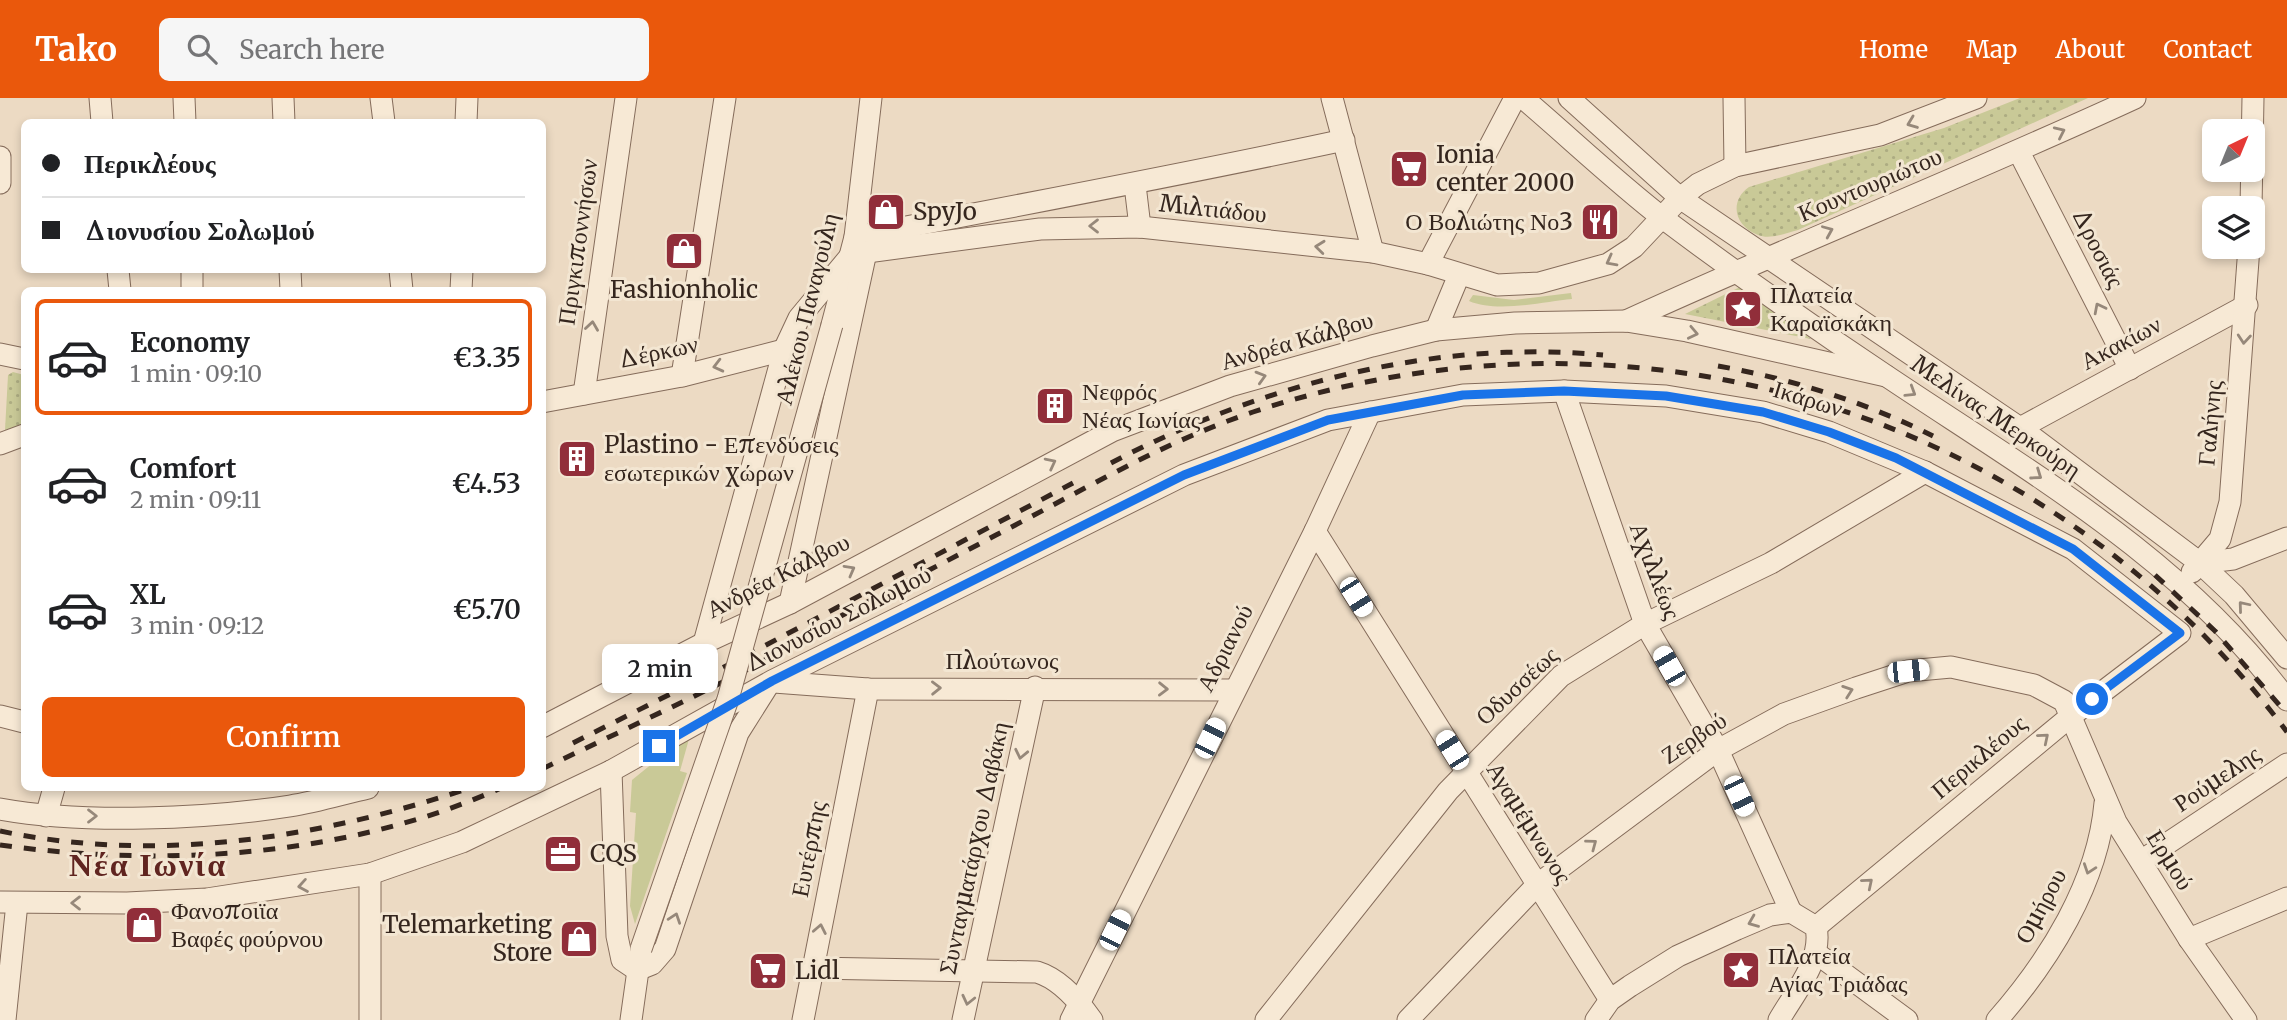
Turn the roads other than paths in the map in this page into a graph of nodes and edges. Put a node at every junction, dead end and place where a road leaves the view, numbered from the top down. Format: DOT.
graph roads {
  1 [pos="100,98"];
  2 [pos="184,98"];
  3 [pos="283,98"];
  4 [pos="381,98"];
  5 [pos="467,98"];
  6 [pos="626,98"];
  7 [pos="725,98"];
  8 [pos="871,98"];
  9 [pos="1332,98"];
  10 [pos="1515,98"];
  11 [pos="1523,98"];
  12 [pos="1569,98"];
  13 [pos="1734,98"];
  14 [pos="1976,98"];
  15 [pos="2135,98"];
  16 [pos="2253,98"];
  17 [pos="102,119"];
  18 [pos="186,119"];
  19 [pos="284,119"];
  20 [pos="384,119"];
  21 [pos="466,119"];
  22 [pos="1344,140"];
  23 [pos="2019,152"];
  24 [pos="0,157"];
  25 [pos="0,166"];
  26 [pos="1735,166"];
  27 [pos="0,183"];
  28 [pos="1135,185"];
  29 [pos="2251,196"];
  30 [pos="1680,198"];
  31 [pos="1662,217"];
  32 [pos="1140,227"];
  33 [pos="858,248"];
  34 [pos="1373,252"];
  35 [pos="1765,257"];
  36 [pos="2248,259"];
  37 [pos="1428,264"];
  38 [pos="1734,270"];
  39 [pos="1459,275"];
  40 [pos="2246,305"];
  41 [pos="1626,321"];
  42 [pos="1436,330"];
  43 [pos="784,350"];
  44 [pos="0,354"];
  45 [pos="21,358"];
  46 [pos="2130,369"];
  47 [pos="682,376"];
  48 [pos="1886,376"];
  49 [pos="1564,391"];
  50 [pos="584,394"];
  51 [pos="546,401"];
  52 [pos="1370,412"];
  53 [pos="2020,428"];
  54 [pos="21,436"];
  55 [pos="0,444"];
  56 [pos="1925,472"];
  57 [pos="1315,531"];
  58 [pos="2287,538"];
  59 [pos="2200,563"];
  60 [pos="2177,584"];
  61 [pos="790,603"];
  62 [pos="1645,624"];
  63 [pos="2180,633"];
  64 [pos="704,643"];
  65 [pos="2287,658"];
  66 [pos="772,681"];
  67 [pos="1035,687"];
  68 [pos="868,688"];
  69 [pos="1233,690"];
  70 [pos="2287,700"];
  71 [pos="0,716"];
  72 [pos="2071,716"];
  73 [pos="21,721"];
  74 [pos="546,725"];
  75 [pos="1718,750"];
  76 [pos="2281,768"];
  77 [pos="611,771"];
  78 [pos="1466,772"];
  79 [pos="53,791"];
  80 [pos="353,791"];
  81 [pos="2105,803"];
  82 [pos="0,809"];
  83 [pos="46,816"];
  84 [pos="2141,861"];
  85 [pos="370,874"];
  86 [pos="1537,885"];
  87 [pos="2287,898"];
  88 [pos="8,902"];
  89 [pos="1791,912"];
  90 [pos="1816,927"];
  91 [pos="2189,939"];
  92 [pos="1816,953"];
  93 [pos="639,959"];
  94 [pos="813,968"];
  95 [pos="974,969"];
  96 [pos="1610,1000"];
  97 [pos="1075,1011"];
  98 [pos="5,1020"];
  99 [pos="370,1020"];
  100 [pos="631,1020"];
  101 [pos="803,1020"];
  102 [pos="963,1020"];
  103 [pos="1092,1020"];
  104 [pos="1266,1020"];
  105 [pos="1408,1020"];
  106 [pos="1596,1020"];
  107 [pos="1779,1020"];
  108 [pos="1907,1020"];
  109 [pos="1997,1020"];
  110 [pos="2246,1020"];
  1 -- 17 [label="street"];
  2 -- 18 [label="street"];
  3 -- 19 [label="street"];
  4 -- 20 [label="street"];
  5 -- 21 [label="street"];
  50 -- 6 [label="street, Πριγκιποννήσων, one-way"];
  7 -- 47 [label="street"];
  8 -- 33 [label="street, Αλέκου Παναγούλη"];
  9 -- 22 [label="street"];
  10 -- 37 [label="street"];
  11 -- 31 [label="street, Μελίνας Μερκούρη"];
  12 -- 30 [label="street, Μελίνας Μερκούρη"];
  13 -- 26 [label="street"];
  14 -- 26 [label="street, Κουντουριώτου, one-way"];
  23 -- 15 [label="street, Κουντουριώτου, one-way"];
  16 -- 29 [label="street"];
  22 -- 28 [label="street, Μιλτιάδου"];
  22 -- 34 [label="street"];
  35 -- 23 [label="street, Κουντουριώτου, one-way"];
  46 -- 23 [label="street, Δροσιάς, one-way"];
  24 -- 25 [label="street"];
  25 -- 27 [label="street"];
  26 -- 30 [label="street, Κουντουριώτου"];
  28 -- 32 [label="street"];
  28 -- 33 [label="street, Μιλτιάδου"];
  30 -- 31 [label="street, Κουντουριώτου"];
  30 -- 35 [label="street, Μελίνας Μερκούρη"];
  31 -- 38 [label="street, Μελίνας Μερκούρη"];
  31 -- 39 [label="street, Μιλτιάδου, one-way"];
  32 -- 33 [label="street, Μιλτιάδου, one-way"];
  34 -- 32 [label="street, Μιλτιάδου, one-way"];
  33 -- 43 [label="street"];
  33 -- 61 [label="street"];
  33 -- 93 [label="street, Αλέκου Παναγούλη, bridge"];
  34 -- 37 [label="street, Μιλτιάδου"];
  35 -- 38 [label="street, Κουντουριώτου"];
  35 -- 53 [label="street, Μελίνας Μερκούρη"];
  36 -- 40 [label="street, Γαλήνης"];
  37 -- 39 [label="street, Μιλτιάδου"];
  38 -- 41 [label="street, Κουντουριώτου"];
  38 -- 48 [label="street, Μελίνας Μερκούρη"];
  39 -- 42 [label="street"];
  40 -- 46 [label="street, Ακακίων"];
  40 -- 59 [label="street, Γαλήνης, one-way"];
  41 -- 42 [label="street, Ανδρέα Κάλβου"];
  41 -- 48 [label="street, Ανδρέα Κάλβου, one-way"];
  61 -- 42 [label="street, Ανδρέα Κάλβου, one-way"];
  43 -- 47 [label="street, Δέρκων, one-way"];
  43 -- 64 [label="street"];
  44 -- 45 [label="street"];
  46 -- 53 [label="street, Ακακίων"];
  47 -- 50 [label="street, Δέρκων"];
  48 -- 60 [label="street, Μελίνας Μερκούρη, one-way"];
  49 -- 52 [label="street, Ικάρων"];
  49 -- 56 [label="street, Ικάρων"];
  49 -- 62 [label="street, Αχιλλέως"];
  50 -- 51 [label="street, Δέρκων"];
  52 -- 57 [label="street, Αδριανού"];
  52 -- 66 [label="street, Διονυσίου Σολωμού"];
  53 -- 59 [label="street, Μελίνας Μερκούρη"];
  54 -- 55 [label="street"];
  56 -- 62 [label="street, Οδυσσέως"];
  56 -- 63 [label="street, Ικάρων"];
  57 -- 69 [label="street, Αδριανού"];
  57 -- 78 [label="street, Αγαμέμνωνος"];
  58 -- 59 [label="street"];
  59 -- 60 [label="street, Γαλήνης"];
  65 -- 59 [label="street, Μελίνας Μερκούρη, one-way"];
  60 -- 70 [label="street, Μελίνας Μερκούρη"];
  61 -- 64 [label="street, Ανδρέα Κάλβου"];
  62 -- 75 [label="street, Αχιλλέως"];
  62 -- 78 [label="street, Οδυσσέως"];
  63 -- 72 [label="street, Περικλέους"];
  64 -- 74 [label="street, Ανδρέα Κάλβου"];
  66 -- 68 [label="street, Πλούτωνος"];
  66 -- 77 [label="street, Διονυσίου Σολωμού"];
  93 -- 66 [label="street, one-way"];
  68 -- 67 [label="street, Πλούτωνος, one-way"];
  67 -- 69 [label="street, Πλούτωνος, one-way"];
  67 -- 95 [label="street, Συνταγματάρχου Δαβάκη, one-way"];
  94 -- 68 [label="street, Ευτέρπης, one-way"];
  69 -- 97 [label="street, Αδριανού"];
  71 -- 73 [label="street"];
  75 -- 72 [label="street, Ζερβού, one-way"];
  72 -- 81 [label="street, Ερμού"];
  90 -- 72 [label="street, Περικλέους, one-way"];
  86 -- 75 [label="street, Ζερβού, one-way"];
  75 -- 89 [label="street, Αχιλλέως"];
  76 -- 84 [label="street, Ρούμελης"];
  77 -- 85 [label="street, Διονυσίου Σολωμού"];
  77 -- 93 [label="street"];
  78 -- 86 [label="street, Αγαμέμνωνος"];
  78 -- 104 [label="street, Οδυσσέως"];
  79 -- 83 [label="street"];
  83 -- 80 [label="street, one-way"];
  81 -- 84 [label="street, Ερμού"];
  81 -- 109 [label="street, Ομήρου, one-way"];
  82 -- 83 [label="street"];
  84 -- 91 [label="street, Ερμού"];
  85 -- 88 [label="street, Διονυσίου Σολωμού, one-way"];
  85 -- 99 [label="street"];
  86 -- 96 [label="street, Αγαμέμνωνος"];
  86 -- 105 [label="street, Ζερβού"];
  87 -- 91 [label="street"];
  88 -- 98 [label="street"];
  89 -- 90 [label="street"];
  89 -- 96 [label="street, one-way"];
  90 -- 92 [label="street"];
  91 -- 110 [label="street, Ερμού"];
  92 -- 107 [label="street"];
  92 -- 108 [label="street"];
  93 -- 100 [label="street, Αλέκου Παναγούλη"];
  94 -- 95 [label="street"];
  94 -- 101 [label="street, Ευτέρπης"];
  95 -- 97 [label="street"];
  95 -- 102 [label="street, Συνταγματάρχου Δαβάκη, one-way"];
  96 -- 106 [label="street"];
  97 -- 103 [label="street"];
}
